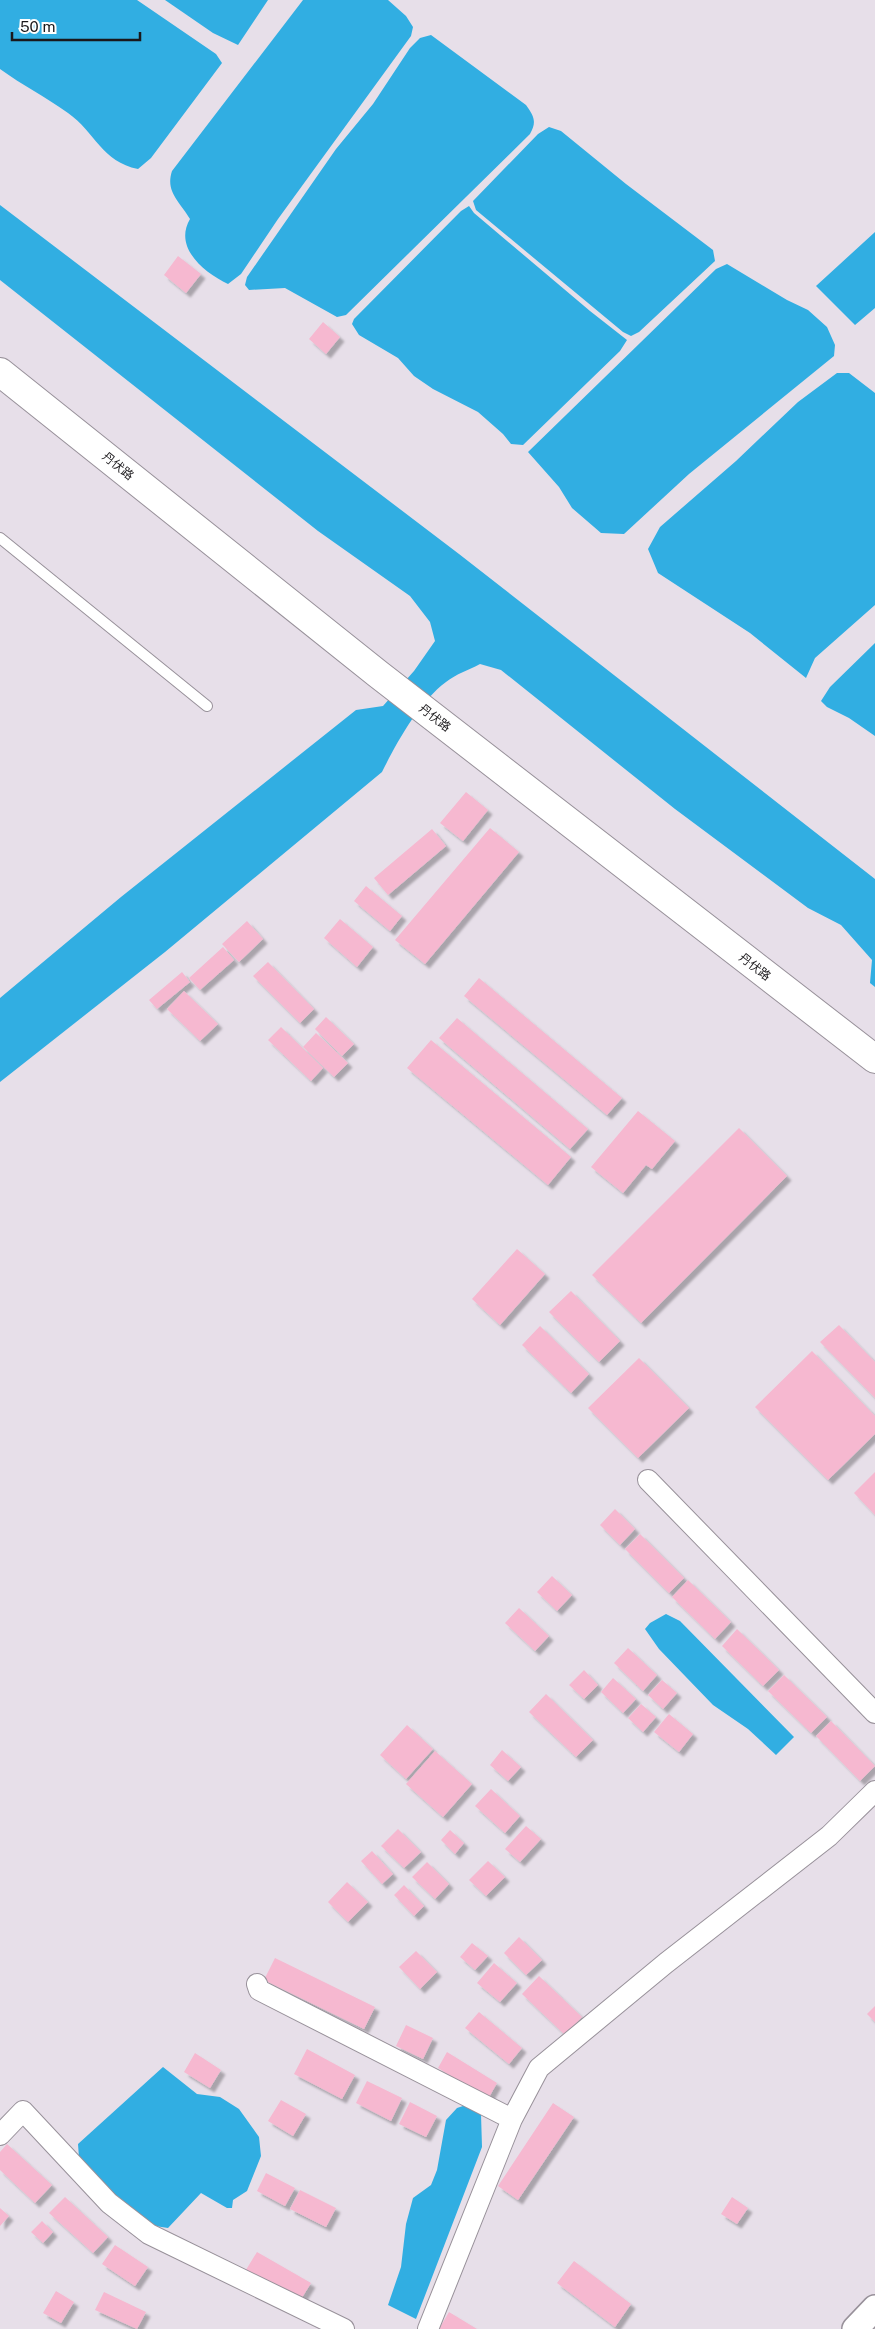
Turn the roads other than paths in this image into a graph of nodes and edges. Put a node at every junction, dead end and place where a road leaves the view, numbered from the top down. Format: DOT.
graph roads {
  1 [pos="0,372"];
  2 [pos="0,538"];
  3 [pos="207,706"];
  4 [pos="875,1059"];
  5 [pos="648,1480"];
  6 [pos="875,1713"];
  7 [pos="875,1791"];
  8 [pos="257,1984"];
  9 [pos="512,2119"];
  10 [pos="0,2135"];
  11 [pos="875,2308"];
  12 [pos="344,2329"];
  13 [pos="428,2329"];
  14 [pos="854,2329"];
  1 -- 4 [label="main road, 丹伏路"];
  2 -- 3 [label="lane"];
  5 -- 6 [label="street"];
  7 -- 9 [label="street"];
  8 -- 9 [label="street"];
  9 -- 13 [label="street"];
  10 -- 12 [label="street"];
  11 -- 14 [label="street"];
}
